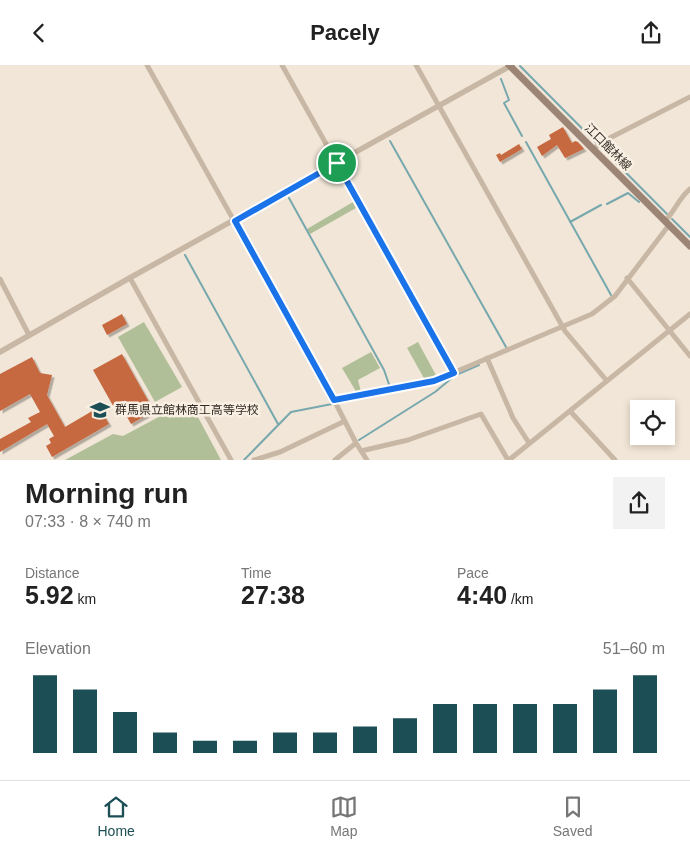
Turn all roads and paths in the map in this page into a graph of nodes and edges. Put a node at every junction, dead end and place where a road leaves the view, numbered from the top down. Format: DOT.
graph roads {
  1 [pos="147,65"];
  2 [pos="282,65"];
  3 [pos="416,65"];
  4 [pos="510,65"];
  5 [pos="690,97"];
  6 [pos="439,106"];
  7 [pos="594,149"];
  8 [pos="337,163"];
  9 [pos="690,189"];
  10 [pos="235,221"];
  11 [pos="667,223"];
  12 [pos="690,246"];
  13 [pos="130,278"];
  14 [pos="627,278"];
  15 [pos="0,281"];
  16 [pos="690,313"];
  17 [pos="563,327"];
  18 [pos="668,331"];
  19 [pos="29,335"];
  20 [pos="0,353"];
  21 [pos="690,356"];
  22 [pos="487,358"];
  23 [pos="454,373"];
  24 [pos="607,381"];
  25 [pos="334,400"];
  26 [pos="570,411"];
  27 [pos="345,421"];
  28 [pos="356,443"];
  29 [pos="528,443"];
  30 [pos="361,451"];
  31 [pos="231,460"];
  32 [pos="254,460"];
  33 [pos="335,460"];
  34 [pos="367,460"];
  35 [pos="509,460"];
  36 [pos="615,460"];
  1 -- 10 [label="street"];
  2 -- 8 [label="street"];
  3 -- 6 [label="street"];
  4 -- 6 [label="street"];
  4 -- 7 [label="main road, 江口館林線"];
  5 -- 7 [label="street"];
  6 -- 8 [label="street"];
  6 -- 17 [label="street"];
  7 -- 11 [label="main road, 江口館林線"];
  8 -- 10 [label="street"];
  8 -- 23 [label="street"];
  9 -- 11 [label="street"];
  10 -- 13 [label="street"];
  10 -- 25 [label="street"];
  11 -- 12 [label="main road, 江口館林線"];
  11 -- 14 [label="street"];
  13 -- 19 [label="street"];
  13 -- 31 [label="street"];
  14 -- 17 [label="street"];
  14 -- 18 [label="street"];
  15 -- 19 [label="street"];
  16 -- 18 [label="street"];
  17 -- 22 [label="street"];
  17 -- 24 [label="street"];
  18 -- 21 [label="street"];
  18 -- 24 [label="street"];
  19 -- 20 [label="street"];
  22 -- 23 [label="street"];
  22 -- 29 [label="street"];
  23 -- 25 [label="street"];
  24 -- 26 [label="street"];
  25 -- 27 [label="street"];
  26 -- 29 [label="street"];
  26 -- 36 [label="street"];
  27 -- 28 [label="street"];
  27 -- 32 [label="street"];
  28 -- 30 [label="street"];
  28 -- 33 [label="street"];
  29 -- 35 [label="street"];
  30 -- 34 [label="street"];
  30 -- 35 [label="street"];
}
